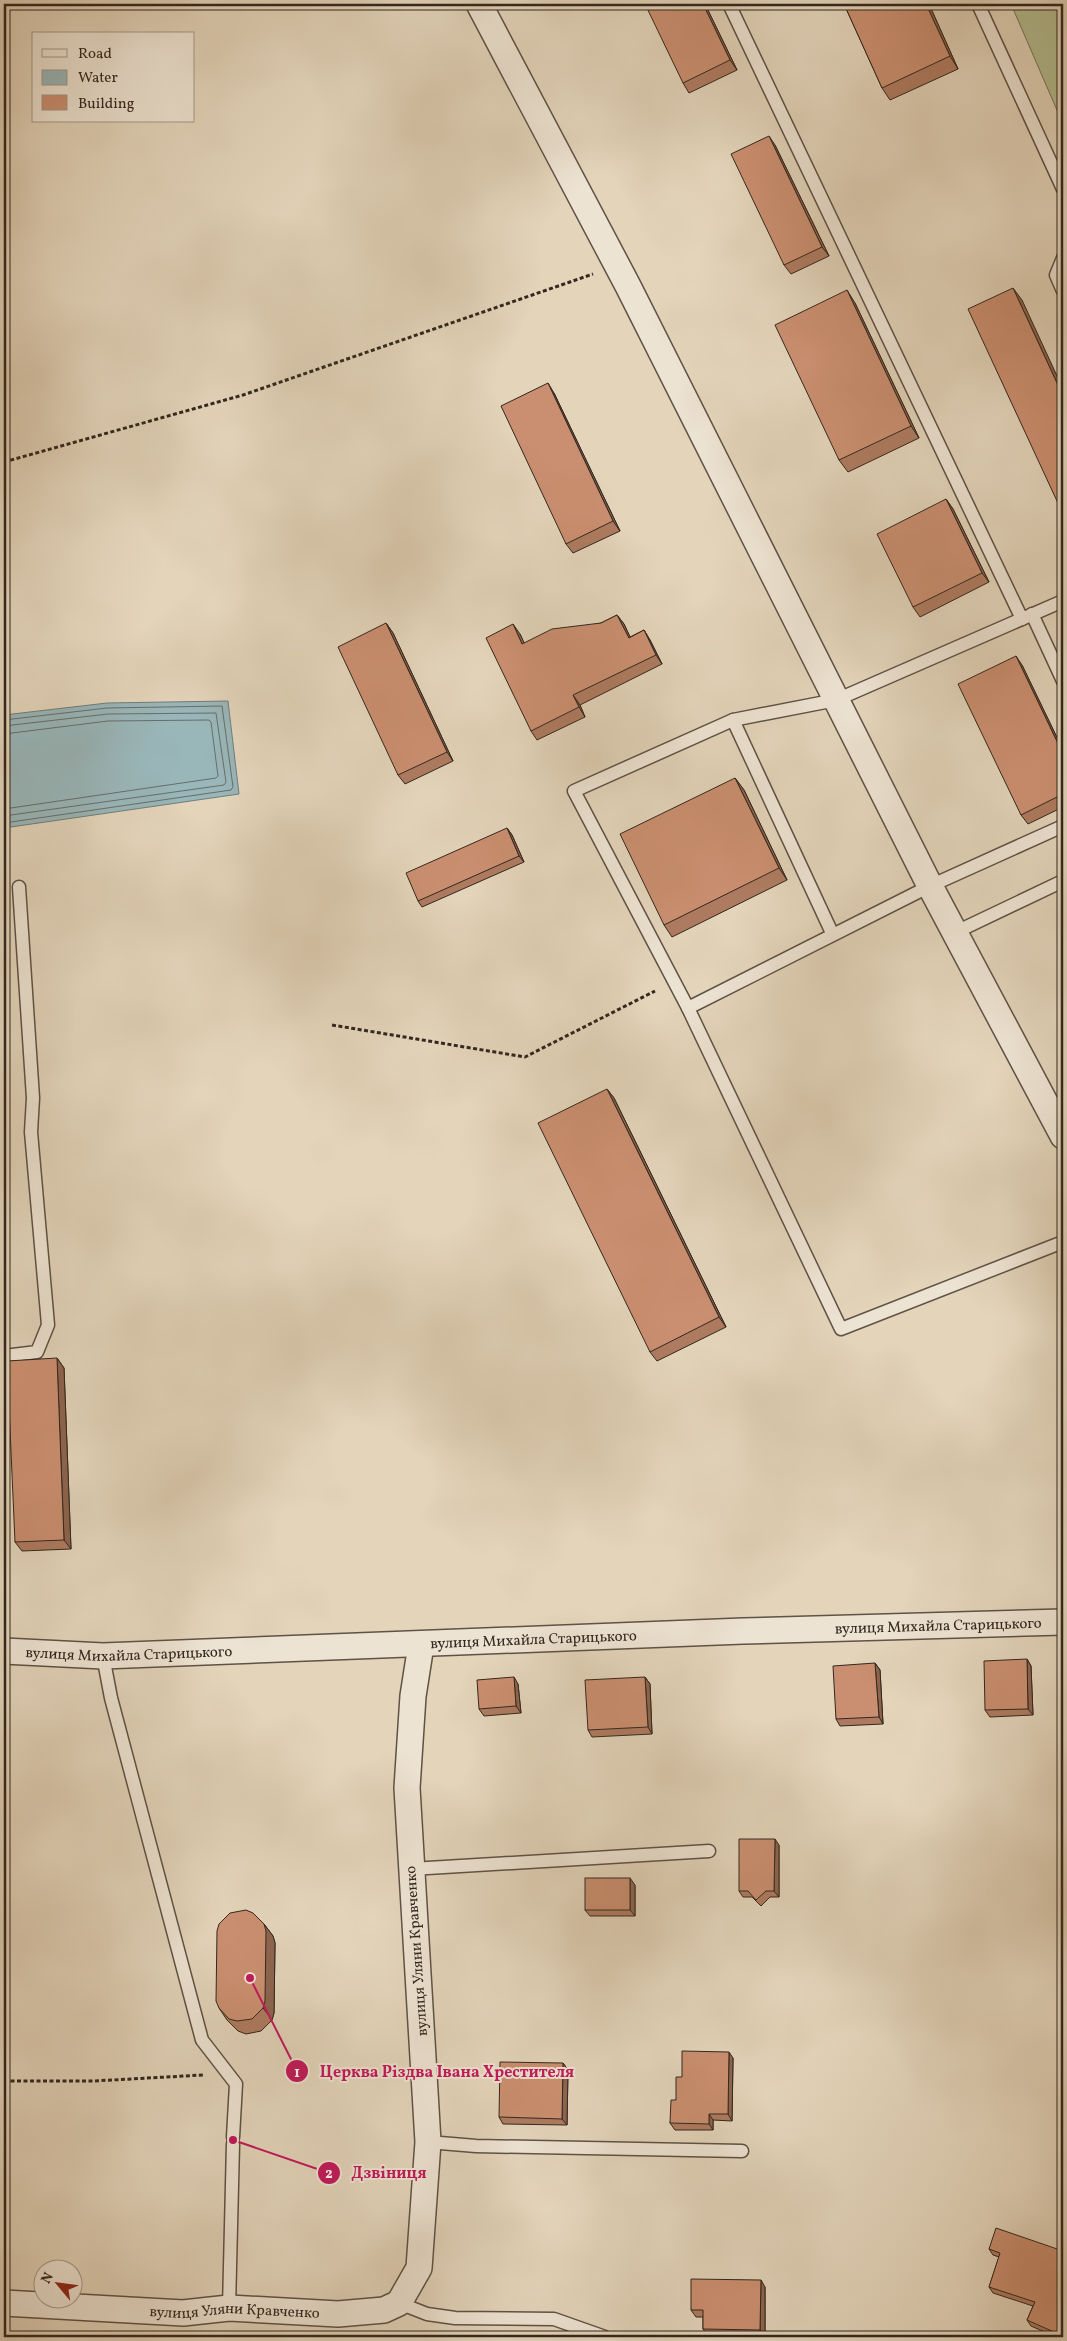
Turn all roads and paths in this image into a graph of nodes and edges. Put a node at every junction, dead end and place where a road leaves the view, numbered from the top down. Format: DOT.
graph roads {
  1 [pos="479,4"];
  2 [pos="729,4"];
  3 [pos="978,4"];
  4 [pos="1063,190"];
  5 [pos="1063,258"];
  6 [pos="617,265"];
  7 [pos="1063,291"];
  8 [pos="4,462"];
  9 [pos="1063,601"];
  10 [pos="1027,616"];
  11 [pos="1063,681"];
  12 [pos="836,700"];
  13 [pos="733,720"];
  14 [pos="1063,826"];
  15 [pos="1063,881"];
  16 [pos="930,886"];
  17 [pos="19,887"];
  18 [pos="956,932"];
  19 [pos="832,933"];
  20 [pos="674,981"];
  21 [pos="688,1008"];
  22 [pos="332,1025"];
  23 [pos="1063,1136"];
  24 [pos="1063,1242"];
  25 [pos="4,1356"];
  26 [pos="1063,1622"];
  27 [pos="421,1645"];
  28 [pos="4,1651"];
  29 [pos="102,1656"];
  30 [pos="709,1851"];
  31 [pos="411,1869"];
  32 [pos="228,2073"];
  33 [pos="4,2081"];
  34 [pos="4,2126"];
  35 [pos="4,2130"];
  36 [pos="428,2142"];
  37 [pos="742,2151"];
  38 [pos="4,2303"];
  39 [pos="399,2303"];
  40 [pos="229,2308"];
  41 [pos="606,2337"];
  1 -- 6 [label="street"];
  2 -- 10 [label="lane"];
  3 -- 4 [label="lane"];
  5 -- 7 [label="lane"];
  6 -- 8 [label="path"];
  6 -- 12 [label="street"];
  9 -- 10 [label="lane"];
  10 -- 11 [label="lane"];
  10 -- 12 [label="lane"];
  12 -- 13 [label="lane"];
  12 -- 16 [label="street"];
  13 -- 19 [label="lane"];
  13 -- 20 [label="lane"];
  14 -- 16 [label="lane"];
  15 -- 18 [label="lane"];
  16 -- 18 [label="street"];
  16 -- 19 [label="lane"];
  17 -- 25 [label="lane"];
  18 -- 23 [label="street"];
  19 -- 21 [label="lane"];
  20 -- 21 [label="lane"];
  20 -- 22 [label="path"];
  21 -- 24 [label="lane"];
  26 -- 27 [label="street, вулиця Михайла Старицького"];
  27 -- 29 [label="street, вулиця Михайла Старицького"];
  27 -- 31 [label="street, вулиця Уляни Кравченко"];
  28 -- 29 [label="street, вулиця Михайла Старицького"];
  29 -- 32 [label="lane"];
  30 -- 31 [label="lane"];
  31 -- 36 [label="street, вулиця Уляни Кравченко"];
  32 -- 33 [label="path"];
  32 -- 40 [label="lane"];
  34 -- 35 [label="path"];
  36 -- 37 [label="lane"];
  36 -- 39 [label="street, вулиця Уляни Кравченко"];
  38 -- 40 [label="street, вулиця Уляни Кравченко"];
  39 -- 40 [label="street, вулиця Уляни Кравченко"];
  39 -- 41 [label="lane"];
}
